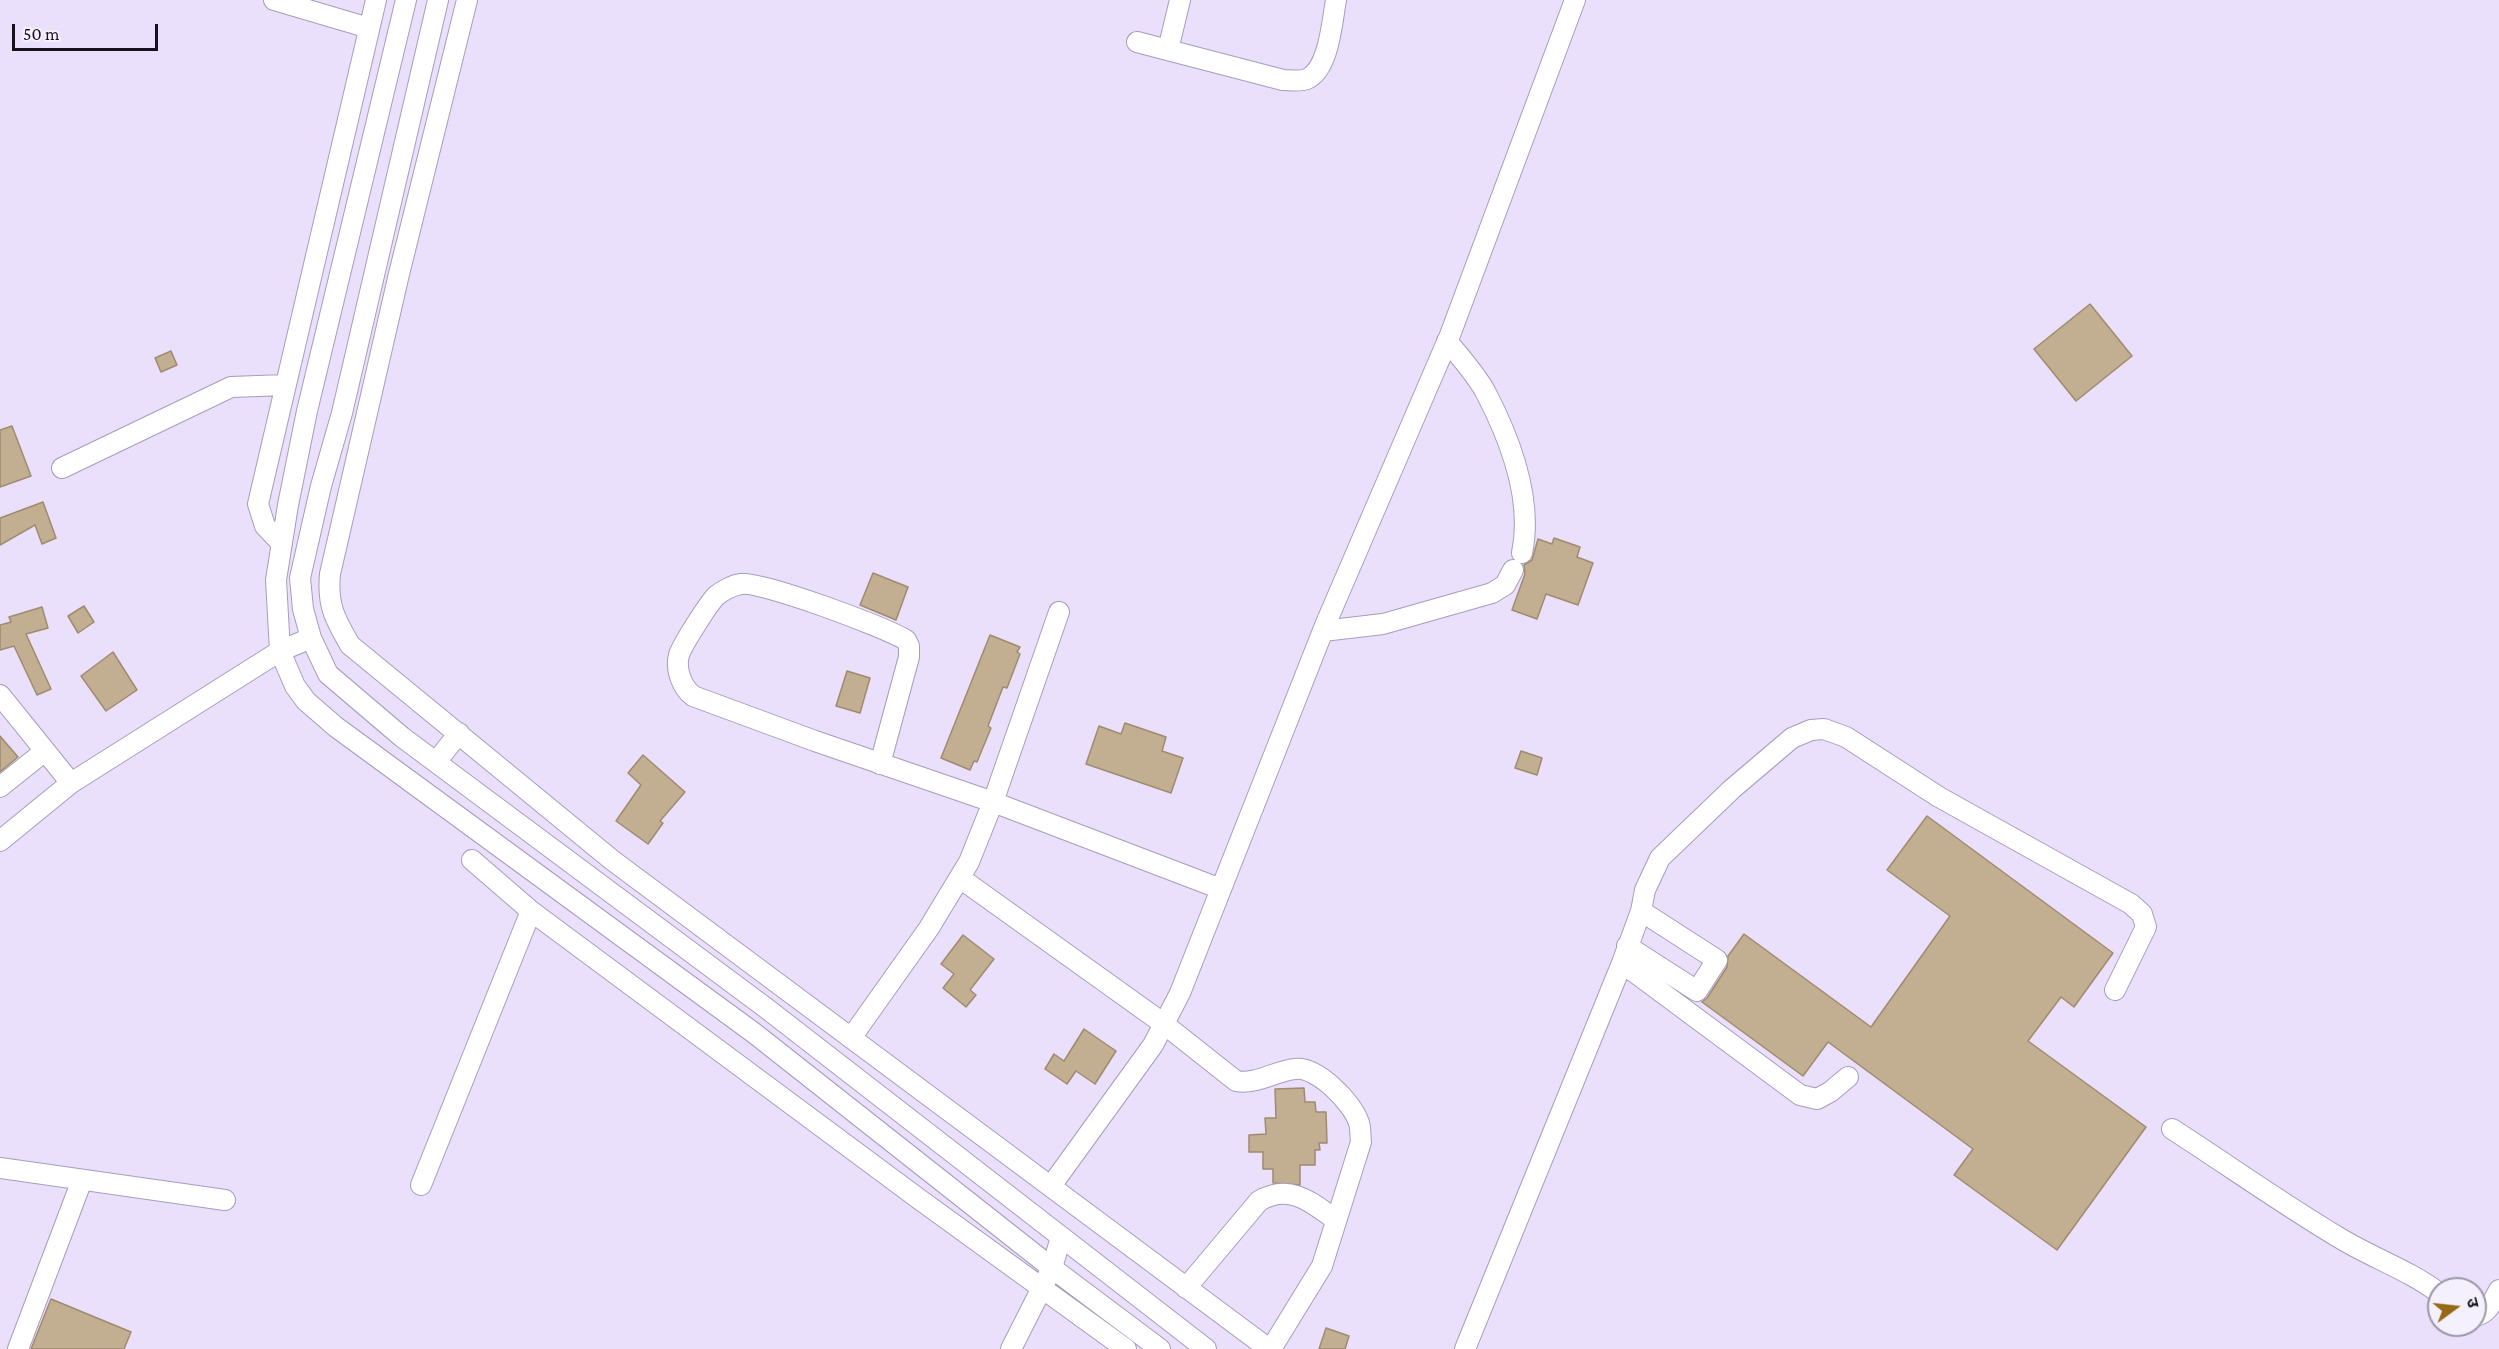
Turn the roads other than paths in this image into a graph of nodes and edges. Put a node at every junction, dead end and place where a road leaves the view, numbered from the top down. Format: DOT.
graph roads {
  1 [pos="274,0"];
  2 [pos="376,0"];
  3 [pos="406,0"];
  4 [pos="438,0"];
  5 [pos="467,0"];
  6 [pos="1180,0"];
  7 [pos="1336,0"];
  8 [pos="1575,0"];
  9 [pos="369,28"];
  10 [pos="1137,42"];
  11 [pos="1168,50"];
  12 [pos="1447,341"];
  13 [pos="285,385"];
  14 [pos="62,468"];
  15 [pos="282,544"];
  16 [pos="1059,612"];
  17 [pos="1323,631"];
  18 [pos="311,638"];
  19 [pos="280,651"];
  20 [pos="0,695"];
  21 [pos="459,733"];
  22 [pos="45,751"];
  23 [pos="436,762"];
  24 [pos="880,764"];
  25 [pos="71,783"];
  26 [pos="0,787"];
  27 [pos="993,802"];
  28 [pos="0,841"];
  29 [pos="472,860"];
  30 [pos="960,878"];
  31 [pos="1221,889"];
  32 [pos="531,911"];
  33 [pos="1641,911"];
  34 [pos="1624,955"];
  35 [pos="2115,990"];
  36 [pos="1164,1024"];
  37 [pos="852,1038"];
  38 [pos="1848,1077"];
  39 [pos="2172,1129"];
  40 [pos="0,1168"];
  41 [pos="82,1180"];
  42 [pos="421,1185"];
  43 [pos="1051,1186"];
  44 [pos="225,1200"];
  45 [pos="1336,1220"];
  46 [pos="1061,1237"];
  47 [pos="1052,1268"];
  48 [pos="2427,1284"];
  49 [pos="1042,1287"];
  50 [pos="1186,1288"];
  51 [pos="2499,1290"];
  52 [pos="2487,1310"];
  53 [pos="18,1349"];
  54 [pos="1011,1349"];
  55 [pos="1125,1349"];
  56 [pos="1160,1349"];
  57 [pos="1206,1349"];
  58 [pos="1270,1349"];
  59 [pos="1465,1349"];
  1 -- 9 [label="street"];
  2 -- 9 [label="street"];
  3 -- 15 [label="street"];
  4 -- 18 [label="street"];
  5 -- 21 [label="street"];
  6 -- 11 [label="street"];
  7 -- 11 [label="street"];
  8 -- 12 [label="street"];
  9 -- 13 [label="street"];
  10 -- 11 [label="street"];
  12 -- 17 [label="street"];
  12 -- 17 [label="street"];
  13 -- 14 [label="street"];
  13 -- 15 [label="street"];
  15 -- 19 [label="street"];
  16 -- 27 [label="street"];
  17 -- 31 [label="street"];
  18 -- 19 [label="street"];
  18 -- 23 [label="street"];
  19 -- 25 [label="street"];
  19 -- 47 [label="street"];
  20 -- 22 [label="street"];
  21 -- 23 [label="street"];
  21 -- 37 [label="street"];
  22 -- 25 [label="street"];
  22 -- 26 [label="street"];
  23 -- 46 [label="street"];
  24 -- 24 [label="street"];
  24 -- 27 [label="street"];
  25 -- 28 [label="street"];
  27 -- 30 [label="street"];
  27 -- 31 [label="street"];
  29 -- 32 [label="street"];
  30 -- 36 [label="street"];
  30 -- 37 [label="street"];
  31 -- 36 [label="street"];
  32 -- 42 [label="street"];
  32 -- 49 [label="street"];
  33 -- 34 [label="street"];
  33 -- 34 [label="street"];
  33 -- 35 [label="street"];
  34 -- 38 [label="street"];
  34 -- 59 [label="street"];
  36 -- 43 [label="street"];
  36 -- 45 [label="street"];
  37 -- 43 [label="street"];
  39 -- 48 [label="street"];
  40 -- 41 [label="street"];
  41 -- 44 [label="street"];
  41 -- 53 [label="street"];
  43 -- 50 [label="street"];
  45 -- 50 [label="street"];
  45 -- 58 [label="street"];
  46 -- 47 [label="street"];
  46 -- 57 [label="street"];
  47 -- 49 [label="street"];
  47 -- 56 [label="street"];
  49 -- 54 [label="street"];
  49 -- 55 [label="street"];
  50 -- 58 [label="street"];
  51 -- 52 [label="street"];
}
